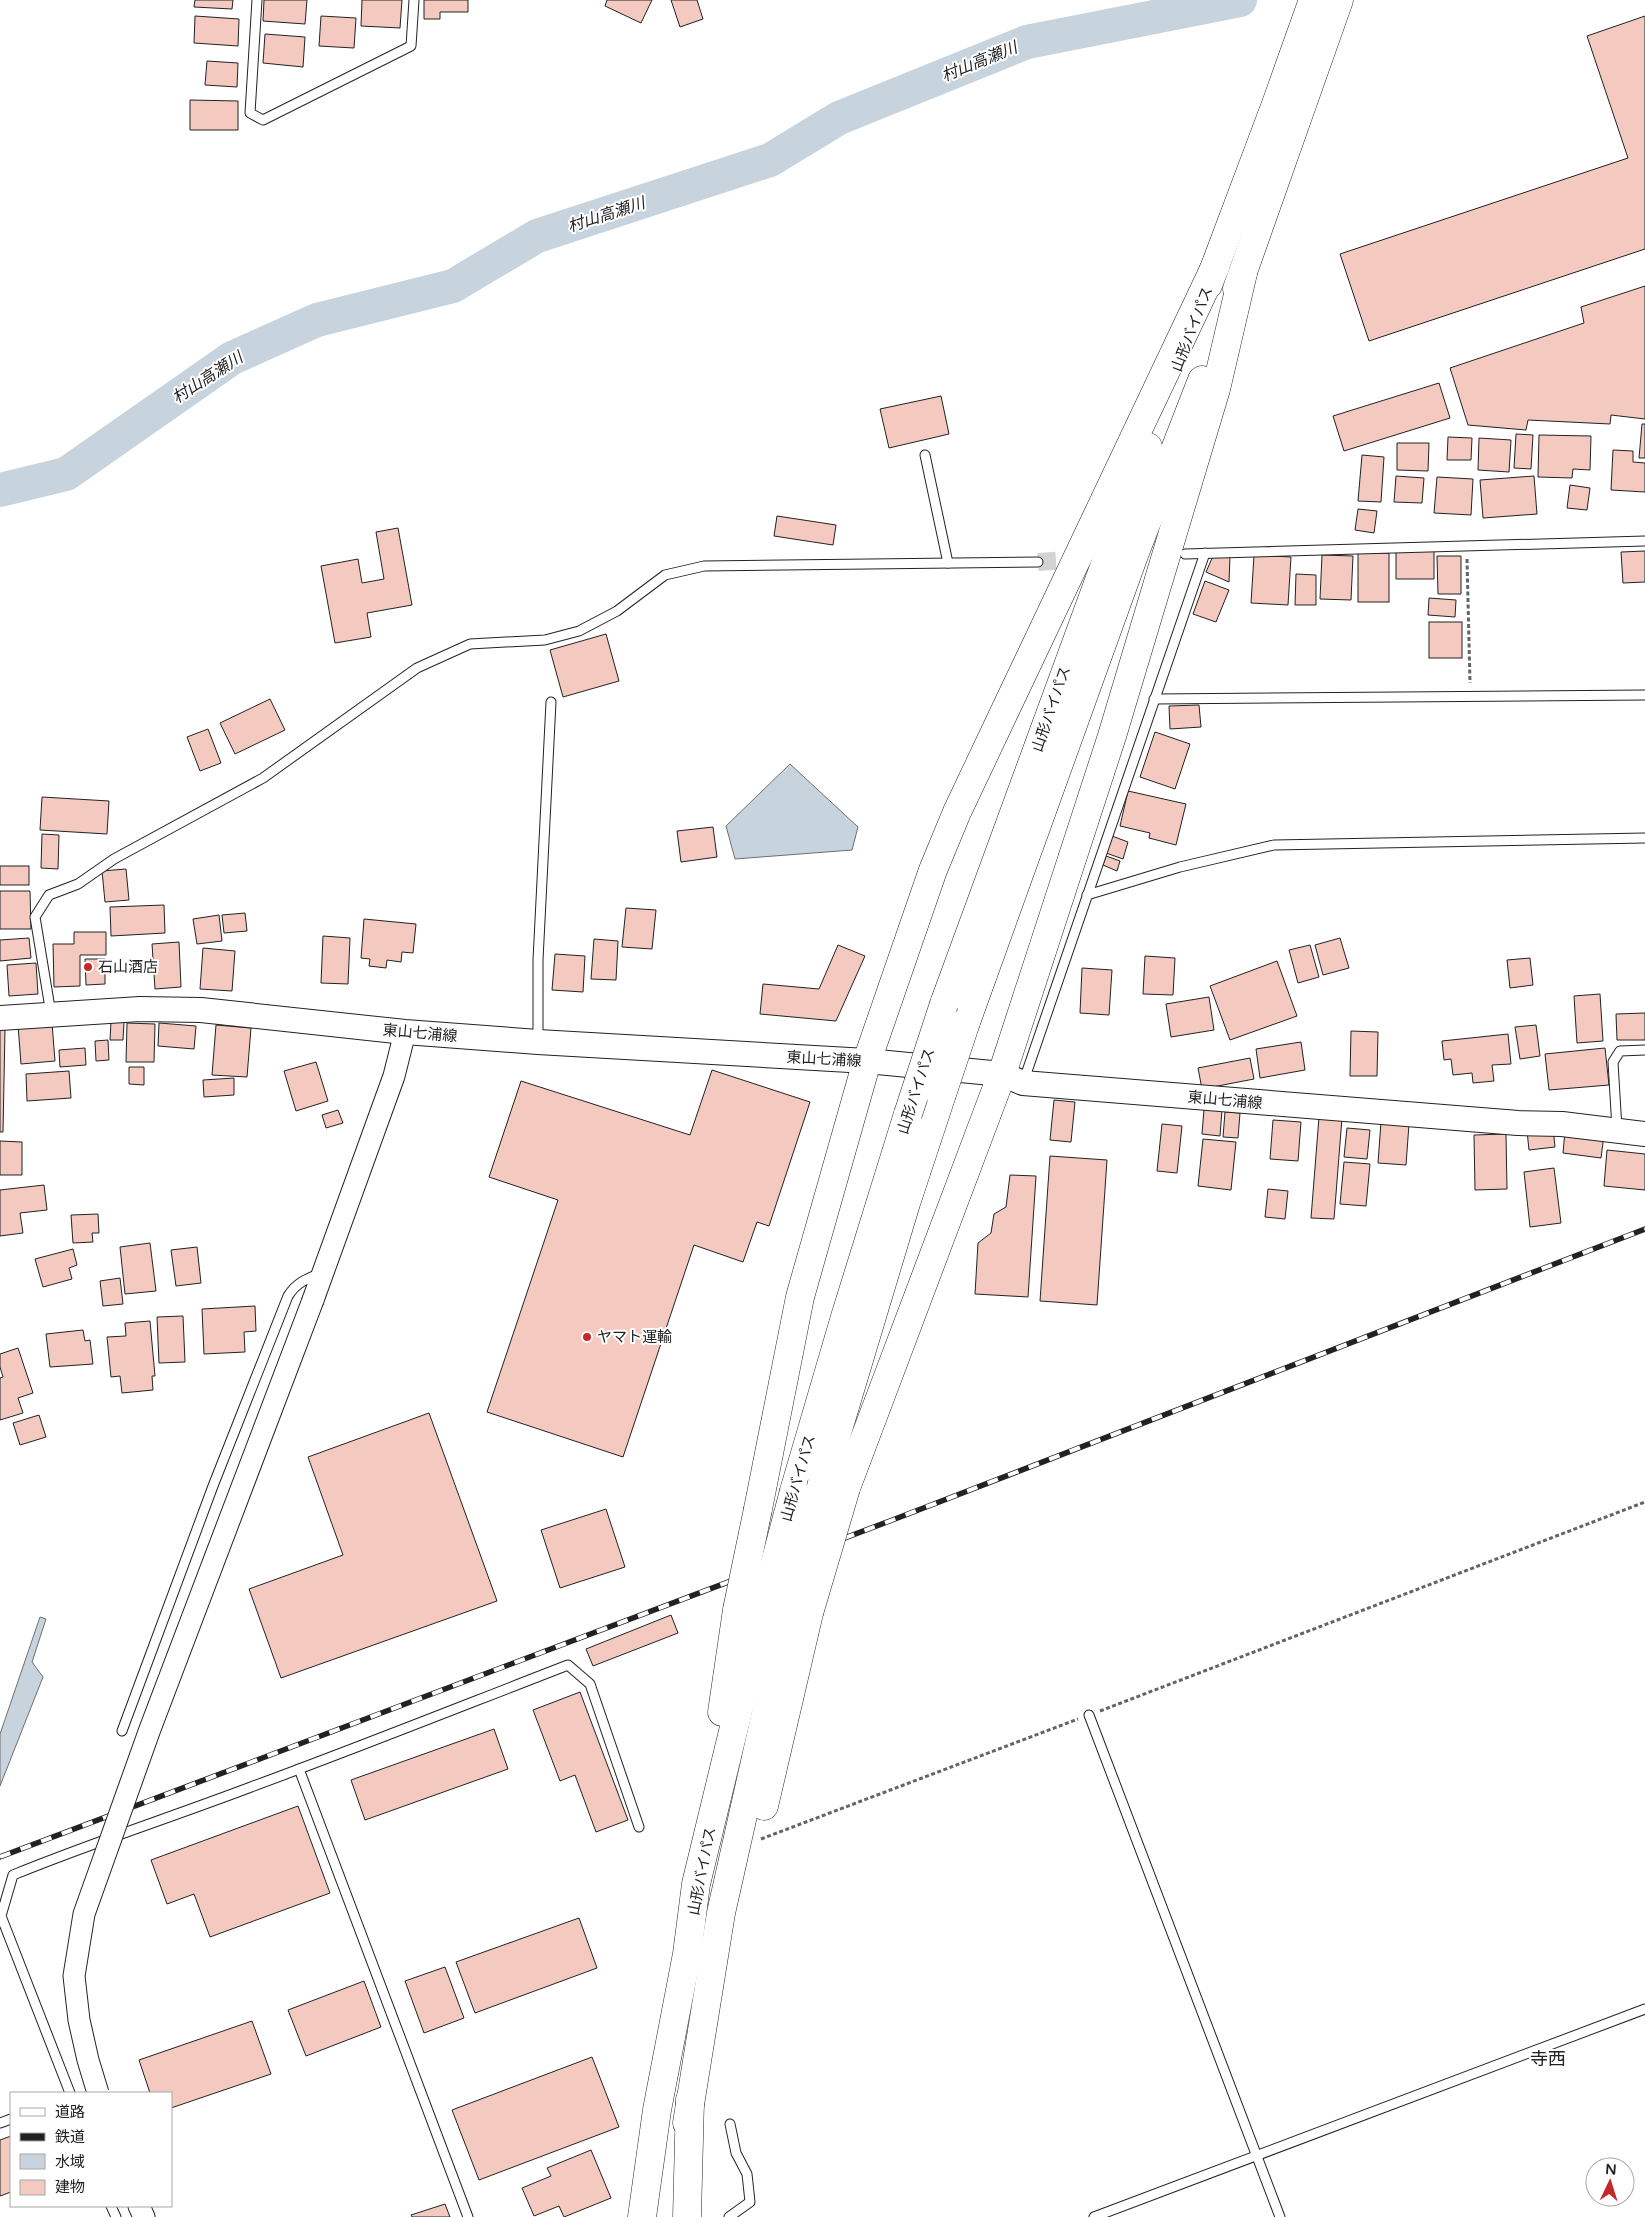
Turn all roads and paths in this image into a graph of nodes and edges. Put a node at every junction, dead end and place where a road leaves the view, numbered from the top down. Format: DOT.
graph roads {
  1 [pos="257,0"];
  2 [pos="414,0"];
  3 [pos="1312,0"];
  4 [pos="1339,0"];
  5 [pos="1215,267"];
  6 [pos="1243,273"];
  7 [pos="925,455"];
  8 [pos="1645,541"];
  9 [pos="1466,546"];
  10 [pos="1205,553"];
  11 [pos="1185,554"];
  12 [pos="1038,562"];
  13 [pos="948,563"];
  14 [pos="1645,695"];
  15 [pos="1471,696"];
  16 [pos="1154,699"];
  17 [pos="551,702"];
  18 [pos="1645,838"];
  19 [pos="1087,895"];
  20 [pos="51,1014"];
  21 [pos="0,1018"];
  22 [pos="405,1032"];
  23 [pos="538,1042"];
  24 [pos="1645,1050"];
  25 [pos="867,1061"];
  26 [pos="1012,1078"];
  27 [pos="1618,1132"];
  28 [pos="1645,1134"];
  29 [pos="323,1272"];
  30 [pos="834,1485"];
  31 [pos="1645,1502"];
  32 [pos="774,1612"];
  33 [pos="1090,1715"];
  34 [pos="122,1731"];
  35 [pos="299,1769"];
  36 [pos="639,1827"];
  37 [pos="751,1843"];
  38 [pos="721,1913"];
  39 [pos="1645,2008"];
  40 [pos="70,2092"];
  41 [pos="98,2092"];
  42 [pos="690,2100"];
  43 [pos="730,2124"];
  44 [pos="1257,2157"];
  45 [pos="468,2217"];
  46 [pos="642,2217"];
  47 [pos="675,2217"];
  48 [pos="687,2217"];
  49 [pos="729,2217"];
  50 [pos="1094,2217"];
  51 [pos="1280,2217"];
  1 -- 2 [label="lane"];
  3 -- 5 [label="highway, 山形バイパス"];
  4 -- 6 [label="highway, 山形バイパス"];
  5 -- 25 [label="highway"];
  5 -- 32 [label="highway, 山形バイパス, bridge"];
  6 -- 26 [label="highway"];
  6 -- 30 [label="highway, 山形バイパス, bridge"];
  7 -- 13 [label="lane"];
  8 -- 9 [label="lane"];
  9 -- 10 [label="lane"];
  9 -- 15 [label="path"];
  10 -- 11 [label="lane"];
  10 -- 16 [label="lane"];
  12 -- 13 [label="lane"];
  13 -- 20 [label="lane"];
  14 -- 15 [label="lane"];
  15 -- 16 [label="lane"];
  16 -- 19 [label="lane"];
  17 -- 23 [label="lane"];
  18 -- 19 [label="lane"];
  19 -- 26 [label="lane"];
  20 -- 21 [label="main road, 東山七浦線"];
  20 -- 22 [label="main road, 東山七浦線"];
  22 -- 23 [label="main road, 東山七浦線"];
  22 -- 29 [label="street"];
  23 -- 25 [label="main road, 東山七浦線"];
  24 -- 27 [label="lane"];
  25 -- 26 [label="main road, 東山七浦線"];
  25 -- 32 [label="highway, bridge"];
  26 -- 27 [label="main road, 東山七浦線"];
  26 -- 30 [label="highway"];
  27 -- 28 [label="main road, 東山七浦線"];
  29 -- 34 [label="lane"];
  29 -- 41 [label="street, bridge"];
  30 -- 32 [label="highway, 山形バイパス, bridge"];
  31 -- 33 [label="path"];
  32 -- 37 [label="highway"];
  32 -- 38 [label="highway, 山形バイパス"];
  32 -- 46 [label="highway, 山形バイパス"];
  33 -- 37 [label="path"];
  33 -- 44 [label="lane"];
  35 -- 36 [label="lane"];
  35 -- 40 [label="lane"];
  35 -- 45 [label="lane"];
  37 -- 38 [label="highway"];
  38 -- 42 [label="highway, 山形バイパス"];
  39 -- 44 [label="lane"];
  42 -- 47 [label="highway, 山形バイパス"];
  42 -- 48 [label="highway"];
  43 -- 49 [label="lane"];
  44 -- 50 [label="lane"];
  44 -- 51 [label="lane"];
}
